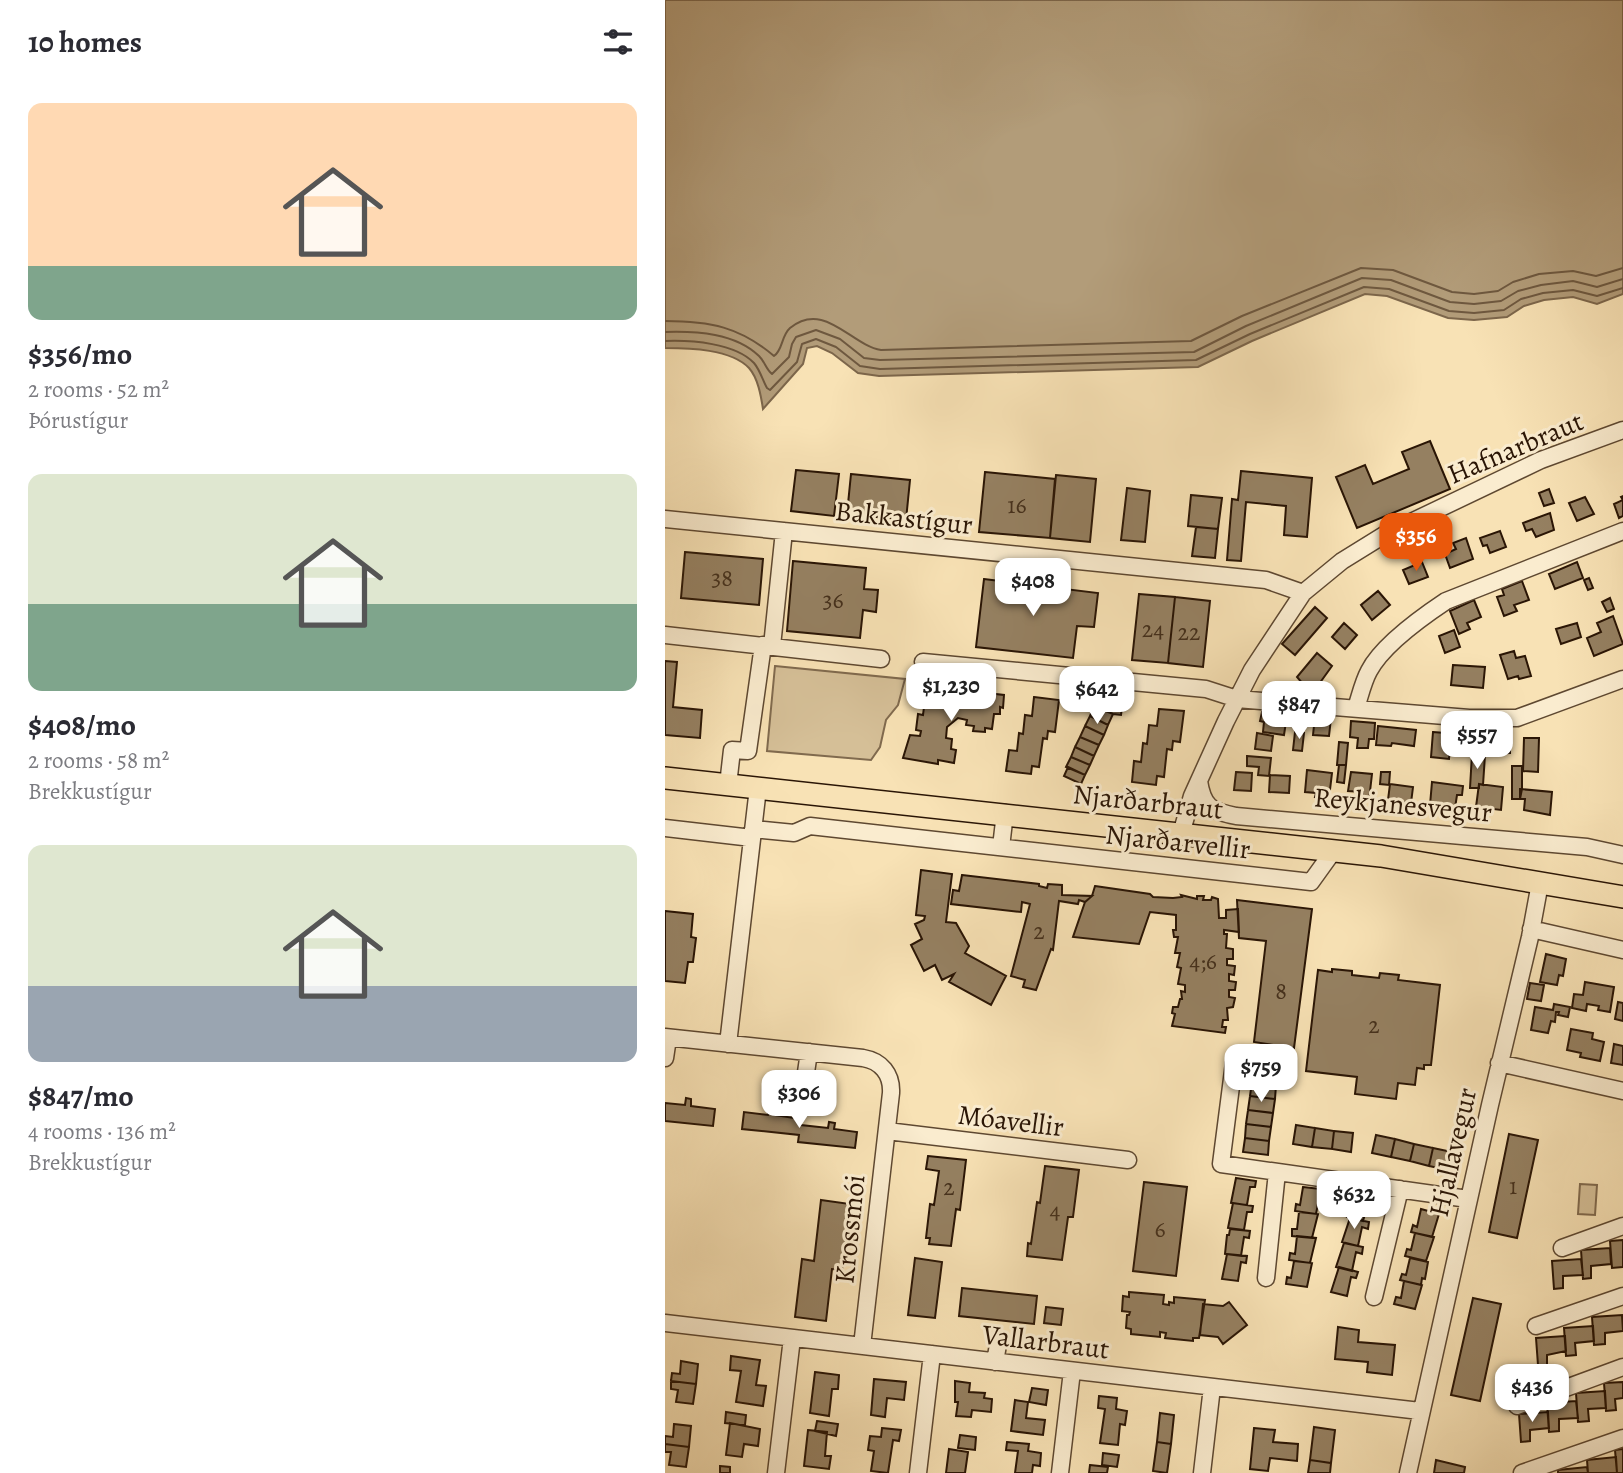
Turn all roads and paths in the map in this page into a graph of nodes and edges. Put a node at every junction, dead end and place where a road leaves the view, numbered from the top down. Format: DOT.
graph roads {
  1 [pos="1623,430"];
  2 [pos="665,519"];
  3 [pos="784,531"];
  4 [pos="1623,531"];
  5 [pos="1303,593"];
  6 [pos="665,635"];
  7 [pos="768,646"];
  8 [pos="881,659"];
  9 [pos="923,662"];
  10 [pos="1623,679"];
  11 [pos="1237,699"];
  12 [pos="1356,708"];
  13 [pos="665,778"];
  14 [pos="1199,781"];
  15 [pos="729,785"];
  16 [pos="758,788"];
  17 [pos="1005,813"];
  18 [pos="665,828"];
  19 [pos="753,833"];
  20 [pos="1181,834"];
  21 [pos="1001,847"];
  22 [pos="1334,850"];
  23 [pos="1623,855"];
  24 [pos="1540,883"];
  25 [pos="1623,897"];
  26 [pos="1531,929"];
  27 [pos="1623,950"];
  28 [pos="666,1037"];
  29 [pos="728,1044"];
  30 [pos="809,1052"];
  31 [pos="665,1058"];
  32 [pos="1234,1063"];
  33 [pos="1499,1063"];
  34 [pos="804,1086"];
  35 [pos="1623,1091"];
  36 [pos="887,1131"];
  37 [pos="1128,1160"];
  38 [pos="1277,1172"];
  39 [pos="1400,1189"];
  40 [pos="1468,1199"];
  41 [pos="1623,1226"];
  42 [pos="1562,1248"];
  43 [pos="1266,1279"];
  44 [pos="1623,1296"];
  45 [pos="1374,1297"];
  46 [pos="665,1323"];
  47 [pos="1536,1326"];
  48 [pos="792,1338"];
  49 [pos="999,1339"];
  50 [pos="862,1346"];
  51 [pos="932,1354"];
  52 [pos="995,1362"];
  53 [pos="1623,1367"];
  54 [pos="1072,1371"];
  55 [pos="1212,1387"];
  56 [pos="1517,1406"];
  57 [pos="1420,1411"];
  58 [pos="1623,1438"];
  59 [pos="776,1473"];
  60 [pos="918,1473"];
  61 [pos="1060,1473"];
  62 [pos="1202,1473"];
  63 [pos="1408,1473"];
  64 [pos="1522,1473"];
  1 -- 5 [label="street, Hafnarbraut"];
  2 -- 3 [label="street, Bakkastígur"];
  3 -- 5 [label="street, Bakkastígur"];
  3 -- 7 [label="street"];
  4 -- 12 [label="street"];
  5 -- 11 [label="street, Hafnarbraut"];
  6 -- 7 [label="street"];
  7 -- 8 [label="street"];
  7 -- 15 [label="street"];
  9 -- 11 [label="street"];
  10 -- 12 [label="street"];
  11 -- 12 [label="street"];
  11 -- 14 [label="street, Hafnarbraut"];
  13 -- 15 [label="main road, Njarðarbraut"];
  14 -- 20 [label="street, Hafnarbraut"];
  14 -- 23 [label="street, Reykjanesvegur"];
  15 -- 16 [label="main road, Njarðarbraut"];
  16 -- 17 [label="main road, Njarðarbraut"];
  16 -- 19 [label="street"];
  17 -- 20 [label="main road, Njarðarbraut"];
  17 -- 21 [label="street"];
  18 -- 19 [label="street, Njarðarvellir"];
  19 -- 21 [label="street, Njarðarvellir"];
  19 -- 29 [label="street"];
  20 -- 22 [label="main road, Njarðarbraut"];
  21 -- 22 [label="street, Njarðarvellir"];
  22 -- 24 [label="main road, Njarðarbraut"];
  24 -- 25 [label="main road, Njarðarbraut"];
  24 -- 26 [label="street, Hjallavegur"];
  26 -- 27 [label="street"];
  26 -- 33 [label="street, Hjallavegur"];
  28 -- 29 [label="street, Krossmói"];
  28 -- 31 [label="street"];
  29 -- 30 [label="street, Krossmói"];
  30 -- 34 [label="street"];
  30 -- 36 [label="street, Krossmói"];
  32 -- 38 [label="street"];
  33 -- 35 [label="street"];
  33 -- 40 [label="street, Hjallavegur"];
  36 -- 37 [label="street, Móavellir"];
  36 -- 50 [label="street, Krossmói"];
  38 -- 39 [label="street"];
  38 -- 43 [label="street"];
  39 -- 40 [label="street"];
  39 -- 45 [label="street"];
  40 -- 57 [label="street, Hjallavegur"];
  41 -- 42 [label="street"];
  44 -- 47 [label="street"];
  46 -- 48 [label="street, Vallarbraut"];
  48 -- 50 [label="street, Vallarbraut"];
  48 -- 59 [label="street"];
  49 -- 52 [label="street"];
  50 -- 51 [label="street, Vallarbraut"];
  51 -- 52 [label="street, Vallarbraut"];
  51 -- 60 [label="street"];
  52 -- 54 [label="street, Vallarbraut"];
  53 -- 56 [label="street"];
  54 -- 55 [label="street, Vallarbraut"];
  54 -- 61 [label="street"];
  55 -- 57 [label="street, Vallarbraut"];
  55 -- 62 [label="street"];
  57 -- 63 [label="street, Hjallavegur"];
  58 -- 64 [label="street"];
}
